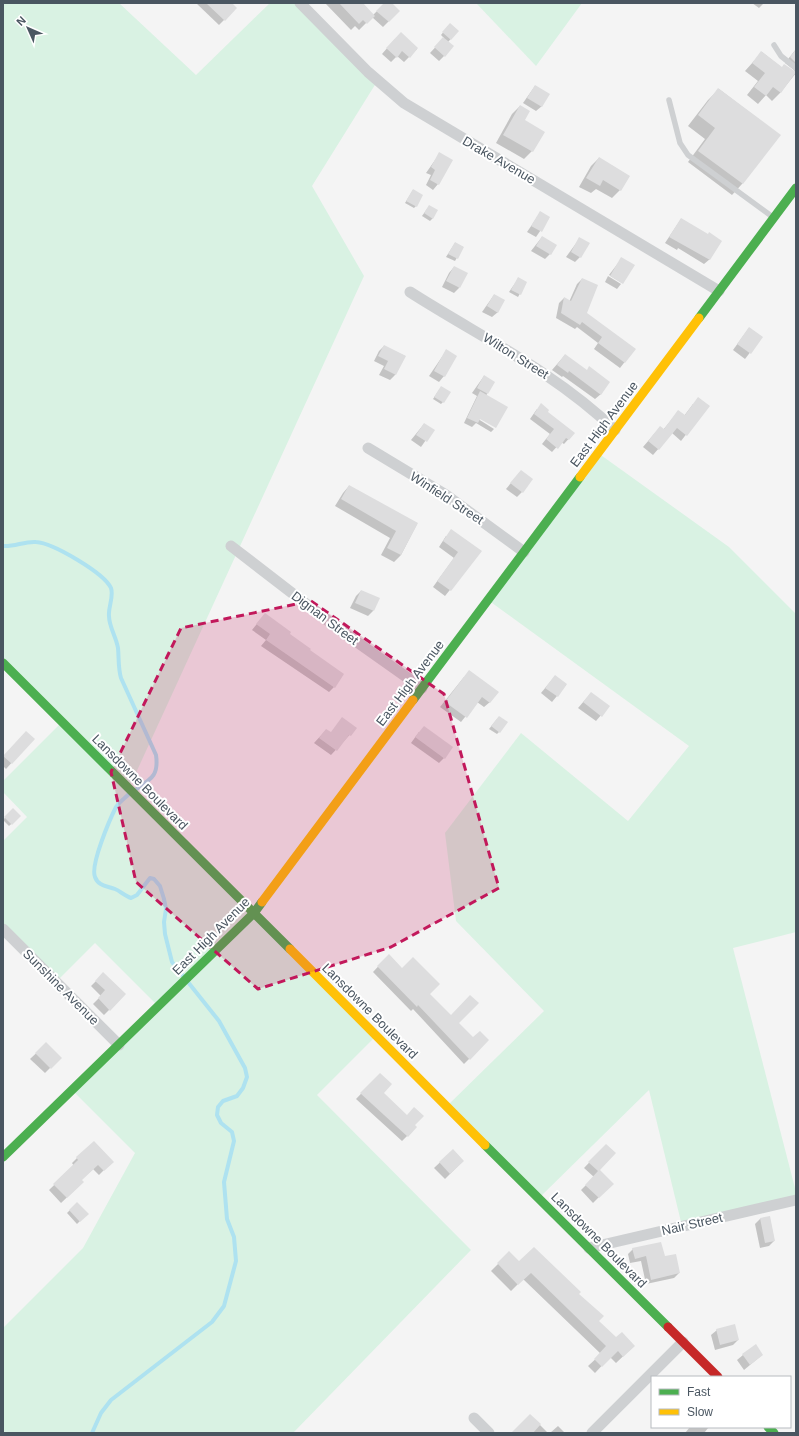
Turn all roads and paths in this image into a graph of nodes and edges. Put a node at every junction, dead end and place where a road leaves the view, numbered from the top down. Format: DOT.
graph roads {
  1 [pos="300,3"];
  2 [pos="774,45"];
  3 [pos="796,68"];
  4 [pos="670,100"];
  5 [pos="796,188"];
  6 [pos="774,218"];
  7 [pos="720,290"];
  8 [pos="410,292"];
  9 [pos="615,430"];
  10 [pos="368,448"];
  11 [pos="231,546"];
  12 [pos="524,552"];
  13 [pos="3,663"];
  14 [pos="422,688"];
  15 [pos="254,913"];
  16 [pos="3,930"];
  17 [pos="119,1045"];
  18 [pos="3,1157"];
  19 [pos="796,1200"];
  20 [pos="589,1248"];
  21 [pos="683,1342"];
  22 [pos="717,1376"];
  23 [pos="474,1418"];
  24 [pos="489,1433"];
  25 [pos="592,1433"];
  1 -- 7 [label="street, Drake Avenue"];
  2 -- 3 [label="lane"];
  4 -- 6 [label="lane"];
  5 -- 6 [label="street, East High Avenue"];
  6 -- 7 [label="street, East High Avenue"];
  7 -- 9 [label="street, East High Avenue"];
  8 -- 9 [label="street, Wilton Street"];
  9 -- 12 [label="street, East High Avenue"];
  10 -- 12 [label="street, Winfield Street"];
  11 -- 14 [label="street, Dignan Street"];
  12 -- 14 [label="street, East High Avenue"];
  13 -- 15 [label="street, Lansdowne Boulevard"];
  14 -- 15 [label="street, East High Avenue"];
  15 -- 17 [label="street, East High Avenue"];
  15 -- 20 [label="street, Lansdowne Boulevard"];
  16 -- 17 [label="street, Sunshine Avenue"];
  17 -- 18 [label="street, East High Avenue"];
  19 -- 20 [label="street, Nair Street"];
  20 -- 21 [label="street, Lansdowne Boulevard"];
  21 -- 22 [label="street, Lansdowne Boulevard"];
  21 -- 25 [label="street"];
  23 -- 24 [label="street"];
}
